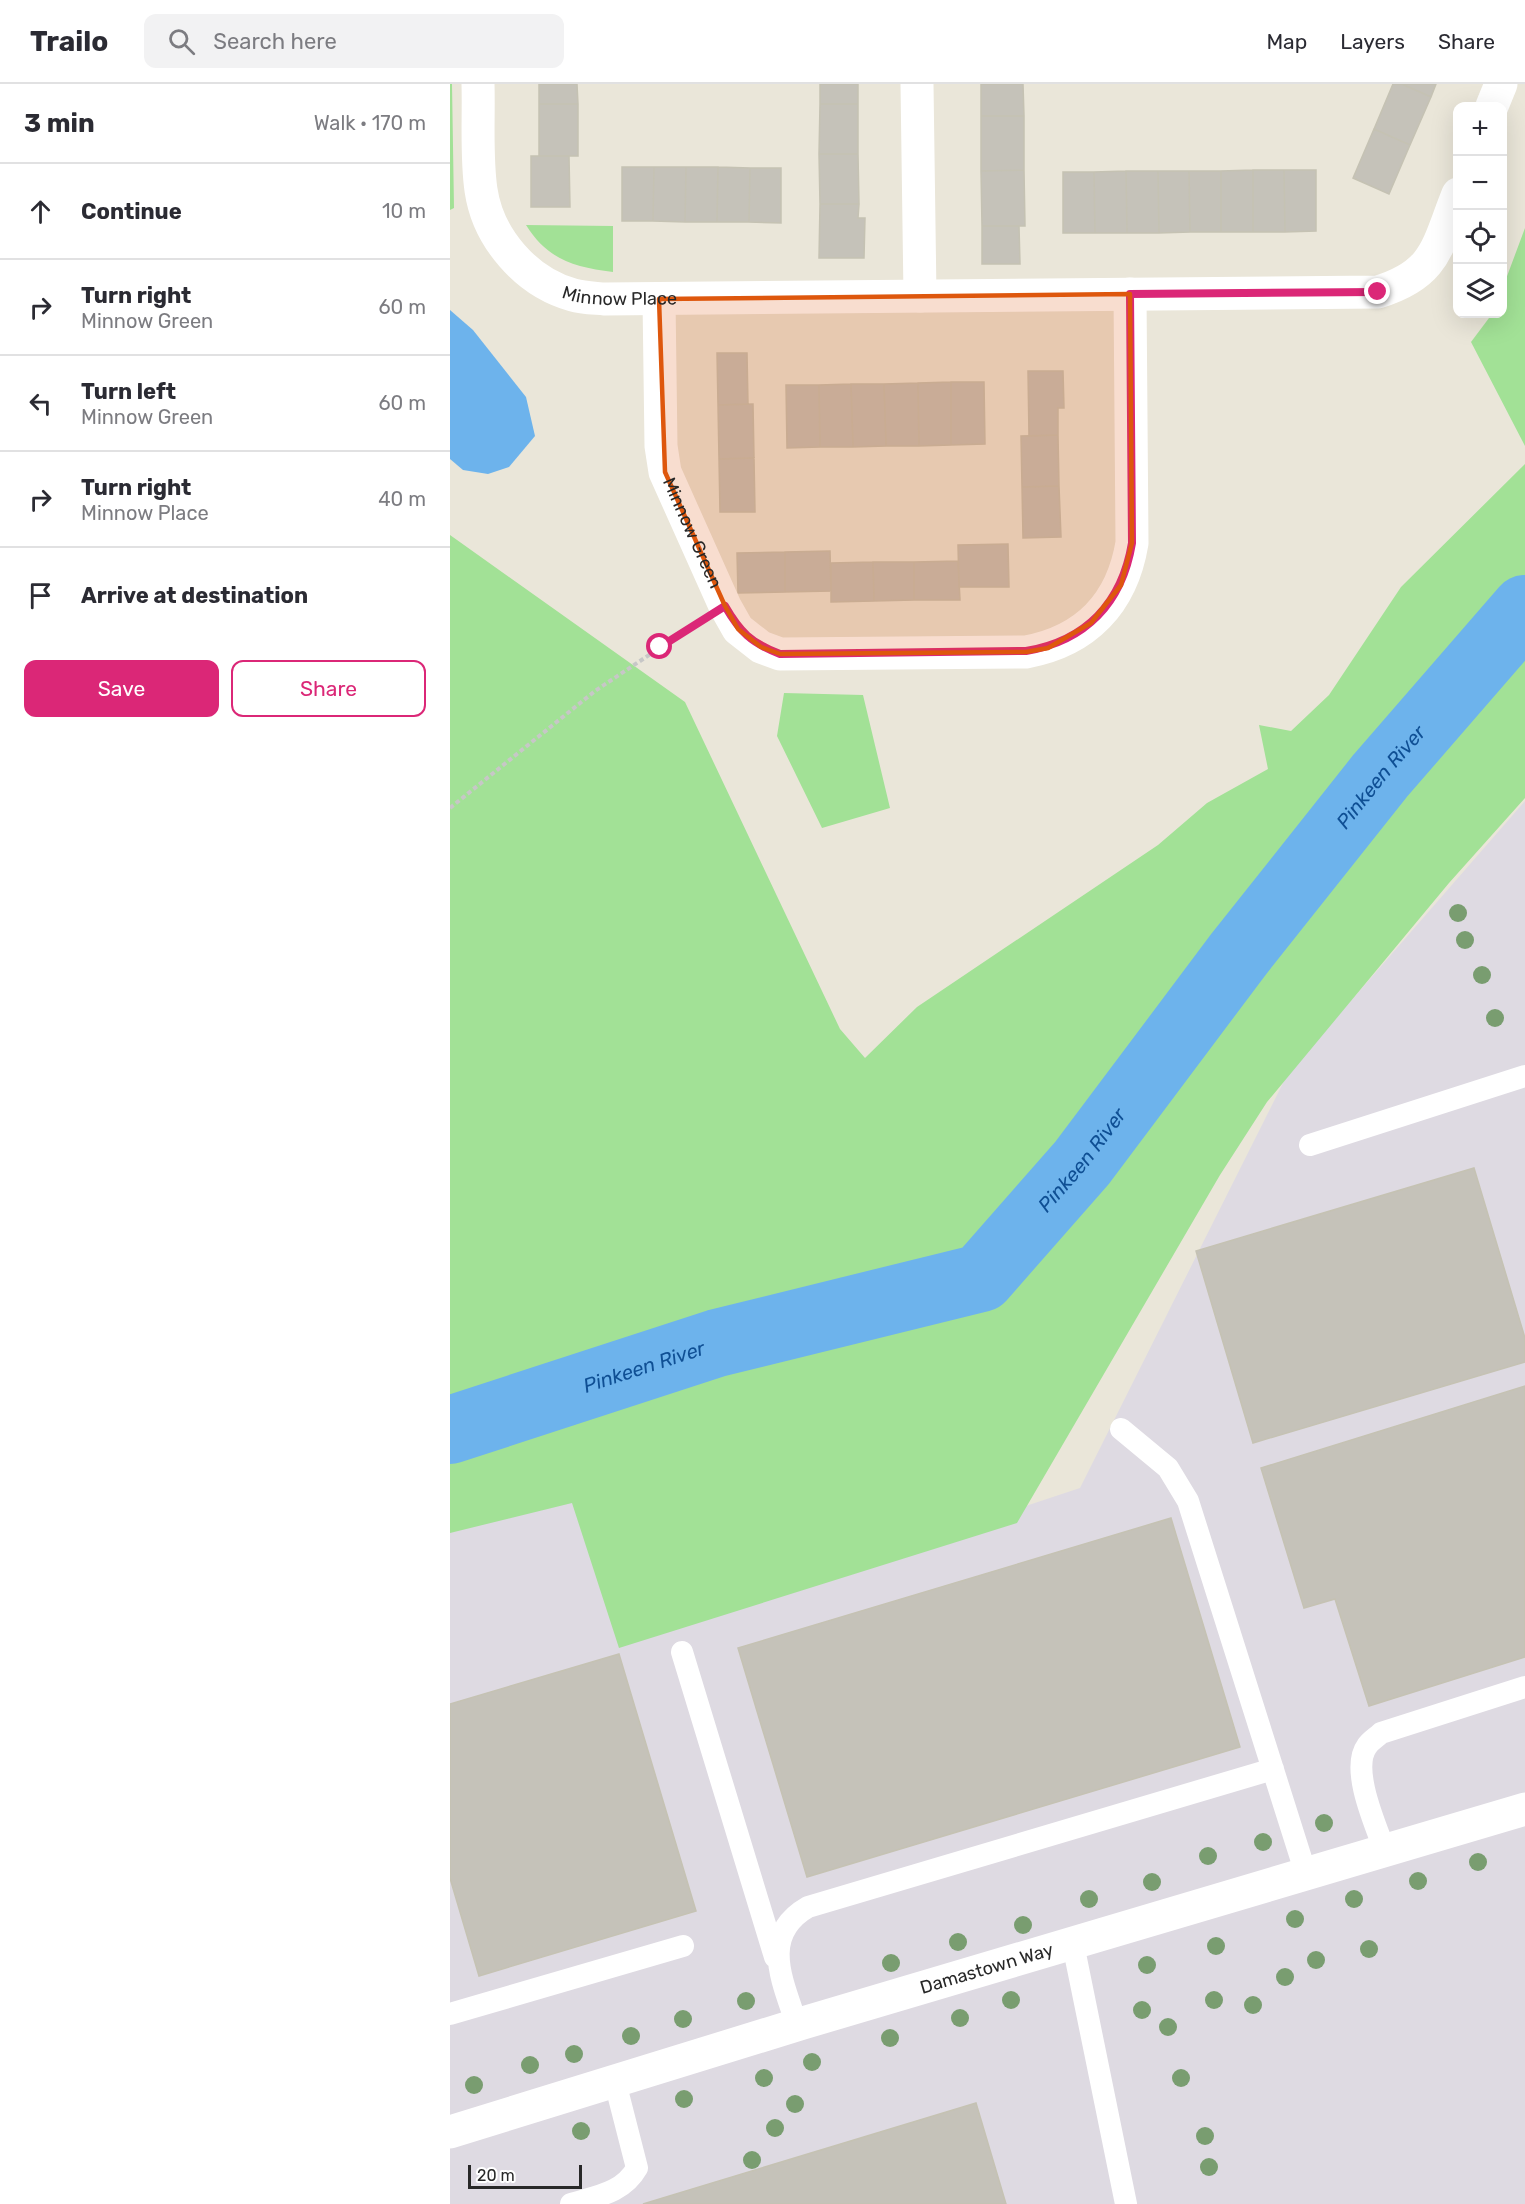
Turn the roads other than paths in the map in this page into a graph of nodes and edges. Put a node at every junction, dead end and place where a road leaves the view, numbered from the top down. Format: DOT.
graph roads {
  1 [pos="478,84"];
  2 [pos="917,84"];
  3 [pos="1501,84"];
  4 [pos="1494,102"];
  5 [pos="1453,206"];
  6 [pos="1130,294"];
  7 [pos="920,296"];
  8 [pos="658,299"];
  9 [pos="1525,1076"];
  10 [pos="1310,1145"];
  11 [pos="1121,1429"];
  12 [pos="682,1652"];
  13 [pos="1525,1687"];
  14 [pos="1273,1769"];
  15 [pos="1525,1809"];
  16 [pos="1384,1851"];
  17 [pos="1306,1874"];
  18 [pos="1073,1944"];
  19 [pos="683,1946"];
  20 [pos="779,1970"];
  21 [pos="450,2014"];
  22 [pos="796,2025"];
  23 [pos="615,2082"];
  24 [pos="450,2132"];
  25 [pos="571,2204"];
  26 [pos="1126,2204"];
  1 -- 8 [label="street, Minnow Place"];
  2 -- 7 [label="street"];
  3 -- 4 [label="street"];
  5 -- 6 [label="street, Minnow Place"];
  6 -- 7 [label="street, Minnow Place"];
  6 -- 8 [label="street, Minnow Green"];
  7 -- 8 [label="street, Minnow Place"];
  9 -- 10 [label="lane"];
  11 -- 14 [label="lane"];
  12 -- 20 [label="lane"];
  13 -- 16 [label="lane"];
  14 -- 17 [label="lane"];
  14 -- 20 [label="lane"];
  15 -- 16 [label="street, Damastown Way"];
  16 -- 17 [label="street, Damastown Way"];
  17 -- 18 [label="street, Damastown Way"];
  18 -- 22 [label="street, Damastown Way"];
  18 -- 26 [label="lane"];
  19 -- 21 [label="lane"];
  20 -- 22 [label="lane"];
  22 -- 23 [label="street, Damastown Way"];
  23 -- 24 [label="street, Damastown Way"];
  23 -- 25 [label="lane"];
}
